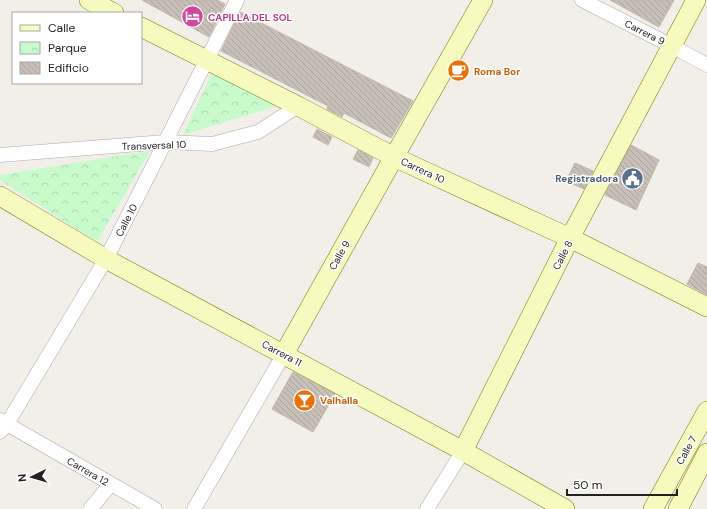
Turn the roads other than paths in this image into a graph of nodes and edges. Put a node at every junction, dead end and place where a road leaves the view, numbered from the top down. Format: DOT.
graph roads {
  1 [pos="89,0"];
  2 [pos="237,0"];
  3 [pos="484,0"];
  4 [pos="582,0"];
  5 [pos="696,0"];
  6 [pos="112,12"];
  7 [pos="142,28"];
  8 [pos="672,46"];
  9 [pos="206,61"];
  10 [pos="707,65"];
  11 [pos="298,106"];
  12 [pos="165,142"];
  13 [pos="0,154"];
  14 [pos="394,157"];
  15 [pos="0,196"];
  16 [pos="570,238"];
  17 [pos="106,259"];
  18 [pos="707,307"];
  19 [pos="284,354"];
  20 [pos="707,411"];
  21 [pos="2,425"];
  22 [pos="463,450"];
  23 [pos="707,453"];
  24 [pos="111,484"];
  25 [pos="90,509"];
  26 [pos="155,509"];
  27 [pos="194,509"];
  28 [pos="427,509"];
  29 [pos="564,509"];
  30 [pos="653,509"];
  31 [pos="678,509"];
  1 -- 6 [label="main road"];
  2 -- 9 [label="street, Calle 10"];
  3 -- 14 [label="main road, Calle 9"];
  4 -- 8 [label="street, Carrera 9"];
  5 -- 8 [label="main road, Calle 8"];
  7 -- 9 [label="main road, Carrera 10"];
  8 -- 10 [label="street, Carrera 9"];
  8 -- 16 [label="main road, Calle 8"];
  9 -- 11 [label="main road, Carrera 10"];
  9 -- 12 [label="street, Calle 10"];
  11 -- 12 [label="street, Transversal 10"];
  11 -- 14 [label="main road, Carrera 10"];
  12 -- 13 [label="street, Transversal 10"];
  12 -- 17 [label="street, Calle 10"];
  14 -- 16 [label="main road, Carrera 10"];
  14 -- 19 [label="main road, Calle 9"];
  15 -- 17 [label="main road, Carrera 11"];
  16 -- 18 [label="main road, Carrera 10"];
  16 -- 22 [label="main road, Calle 8"];
  17 -- 19 [label="main road, Carrera 11"];
  17 -- 21 [label="street, Calle 10"];
  19 -- 22 [label="main road, Carrera 11"];
  19 -- 27 [label="street, Calle 9"];
  20 -- 30 [label="main road, Calle 7"];
  21 -- 24 [label="street, Carrera 12"];
  22 -- 28 [label="street, Calle 8"];
  22 -- 29 [label="main road, Carrera 11"];
  23 -- 31 [label="main road, Calle 7"];
  24 -- 25 [label="street"];
  24 -- 26 [label="street, Carrera 12"];
}
